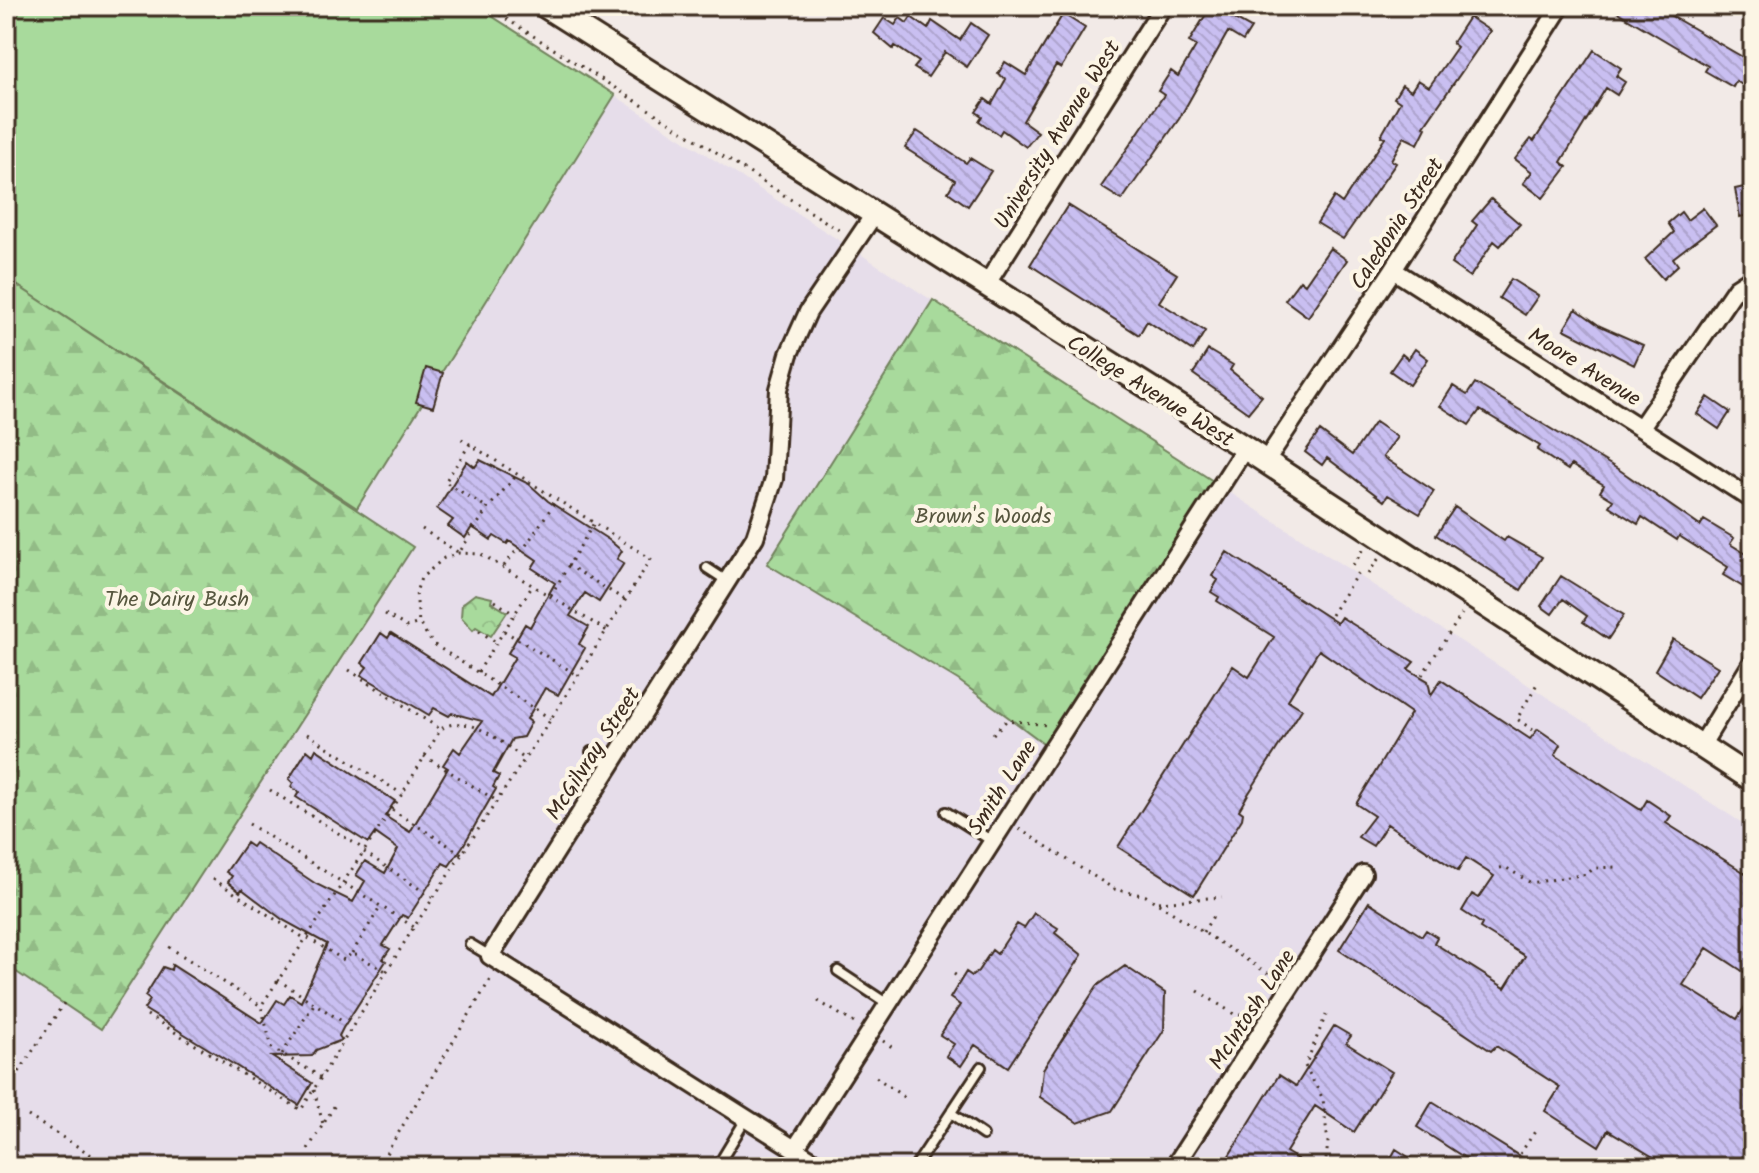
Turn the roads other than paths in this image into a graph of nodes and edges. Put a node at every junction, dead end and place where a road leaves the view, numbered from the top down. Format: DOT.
graph roads {
  1 [pos="545,6"];
  2 [pos="1163,6"];
  3 [pos="1561,6"];
  4 [pos="873,216"];
  5 [pos="1393,270"];
  6 [pos="1753,277"];
  7 [pos="986,285"];
  8 [pos="1641,427"];
  9 [pos="1245,448"];
  10 [pos="1265,462"];
  11 [pos="1753,500"];
  12 [pos="707,568"];
  13 [pos="728,582"];
  14 [pos="1753,661"];
  15 [pos="1701,746"];
  16 [pos="591,752"];
  17 [pos="611,765"];
  18 [pos="1753,780"];
  19 [pos="946,812"];
  20 [pos="992,841"];
  21 [pos="1363,874"];
  22 [pos="470,944"];
  23 [pos="490,956"];
  24 [pos="838,971"];
  25 [pos="888,1004"];
  26 [pos="981,1067"];
  27 [pos="951,1113"];
  28 [pos="746,1119"];
  29 [pos="983,1135"];
  30 [pos="795,1149"];
  31 [pos="717,1167"];
  32 [pos="823,1167"];
  33 [pos="915,1167"];
  34 [pos="1174,1167"];
  1 -- 4 [label="main road, College Avenue West"];
  2 -- 7 [label="street, University Avenue West"];
  3 -- 5 [label="street, Caledonia Street"];
  4 -- 7 [label="main road, College Avenue West"];
  4 -- 13 [label="street, McGilvray Street"];
  5 -- 8 [label="street, Moore Avenue"];
  5 -- 10 [label="street, Caledonia Street"];
  6 -- 8 [label="street"];
  7 -- 9 [label="main road, College Avenue West"];
  8 -- 11 [label="street, Moore Avenue"];
  9 -- 10 [label="main road, College Avenue West"];
  9 -- 20 [label="street, Smith Lane"];
  10 -- 15 [label="main road, College Avenue West"];
  12 -- 13 [label="lane"];
  13 -- 17 [label="street, McGilvray Street"];
  14 -- 15 [label="street"];
  15 -- 18 [label="main road, College Avenue West"];
  16 -- 17 [label="lane"];
  17 -- 23 [label="street, McGilvray Street"];
  19 -- 20 [label="lane"];
  20 -- 25 [label="street, Smith Lane"];
  21 -- 34 [label="street, McIntosh Lane"];
  22 -- 23 [label="lane"];
  23 -- 28 [label="street"];
  24 -- 25 [label="lane"];
  25 -- 30 [label="street, Smith Lane"];
  26 -- 27 [label="lane"];
  27 -- 29 [label="lane"];
  27 -- 33 [label="lane"];
  28 -- 30 [label="street"];
  28 -- 31 [label="lane"];
  30 -- 32 [label="street"];
}
